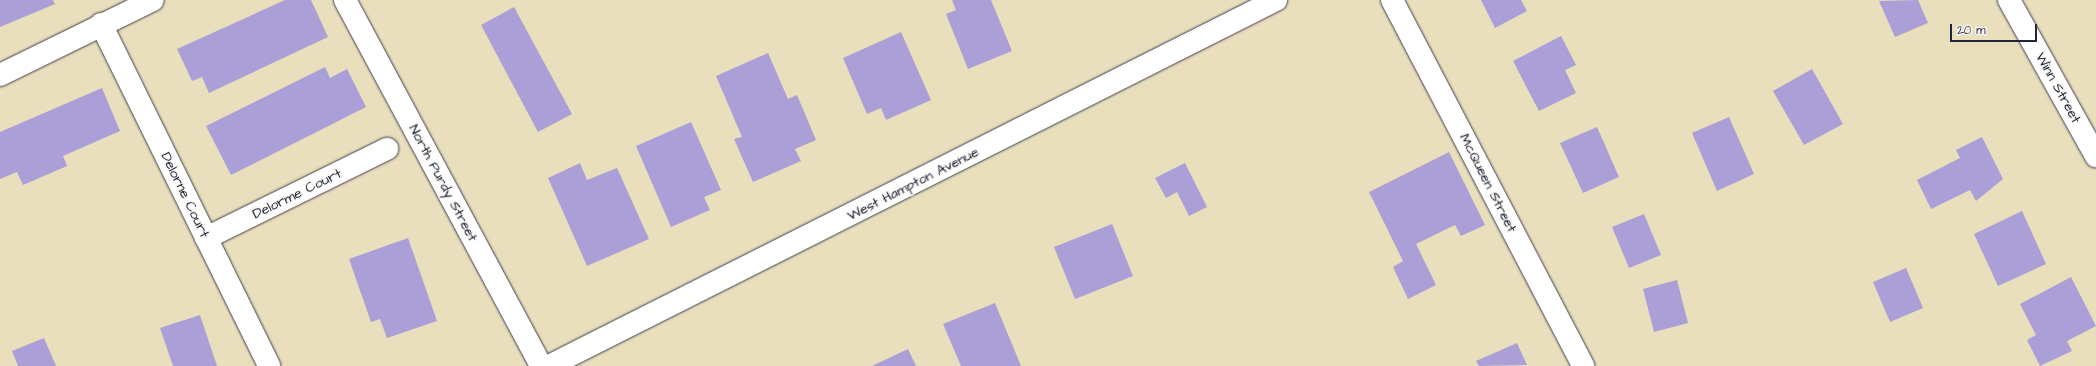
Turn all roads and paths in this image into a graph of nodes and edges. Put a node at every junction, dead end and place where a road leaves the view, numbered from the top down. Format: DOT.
graph roads {
  1 [pos="153,0"];
  2 [pos="345,0"];
  3 [pos="1276,0"];
  4 [pos="1392,0"];
  5 [pos="2009,0"];
  6 [pos="101,24"];
  7 [pos="0,75"];
  8 [pos="387,149"];
  9 [pos="2096,156"];
  10 [pos="206,238"];
  11 [pos="269,366"];
  12 [pos="541,366"];
  13 [pos="549,366"];
  14 [pos="1583,366"];
  1 -- 6 [label="street"];
  2 -- 12 [label="street, North Purdy Street"];
  3 -- 13 [label="street, West Hampton Avenue"];
  4 -- 14 [label="street, McQueen Street"];
  5 -- 9 [label="street, Winn Street"];
  6 -- 7 [label="street"];
  6 -- 10 [label="street, Delorne Court"];
  8 -- 10 [label="street, Delorme Court"];
  10 -- 11 [label="street, Delorne Court"];
}
